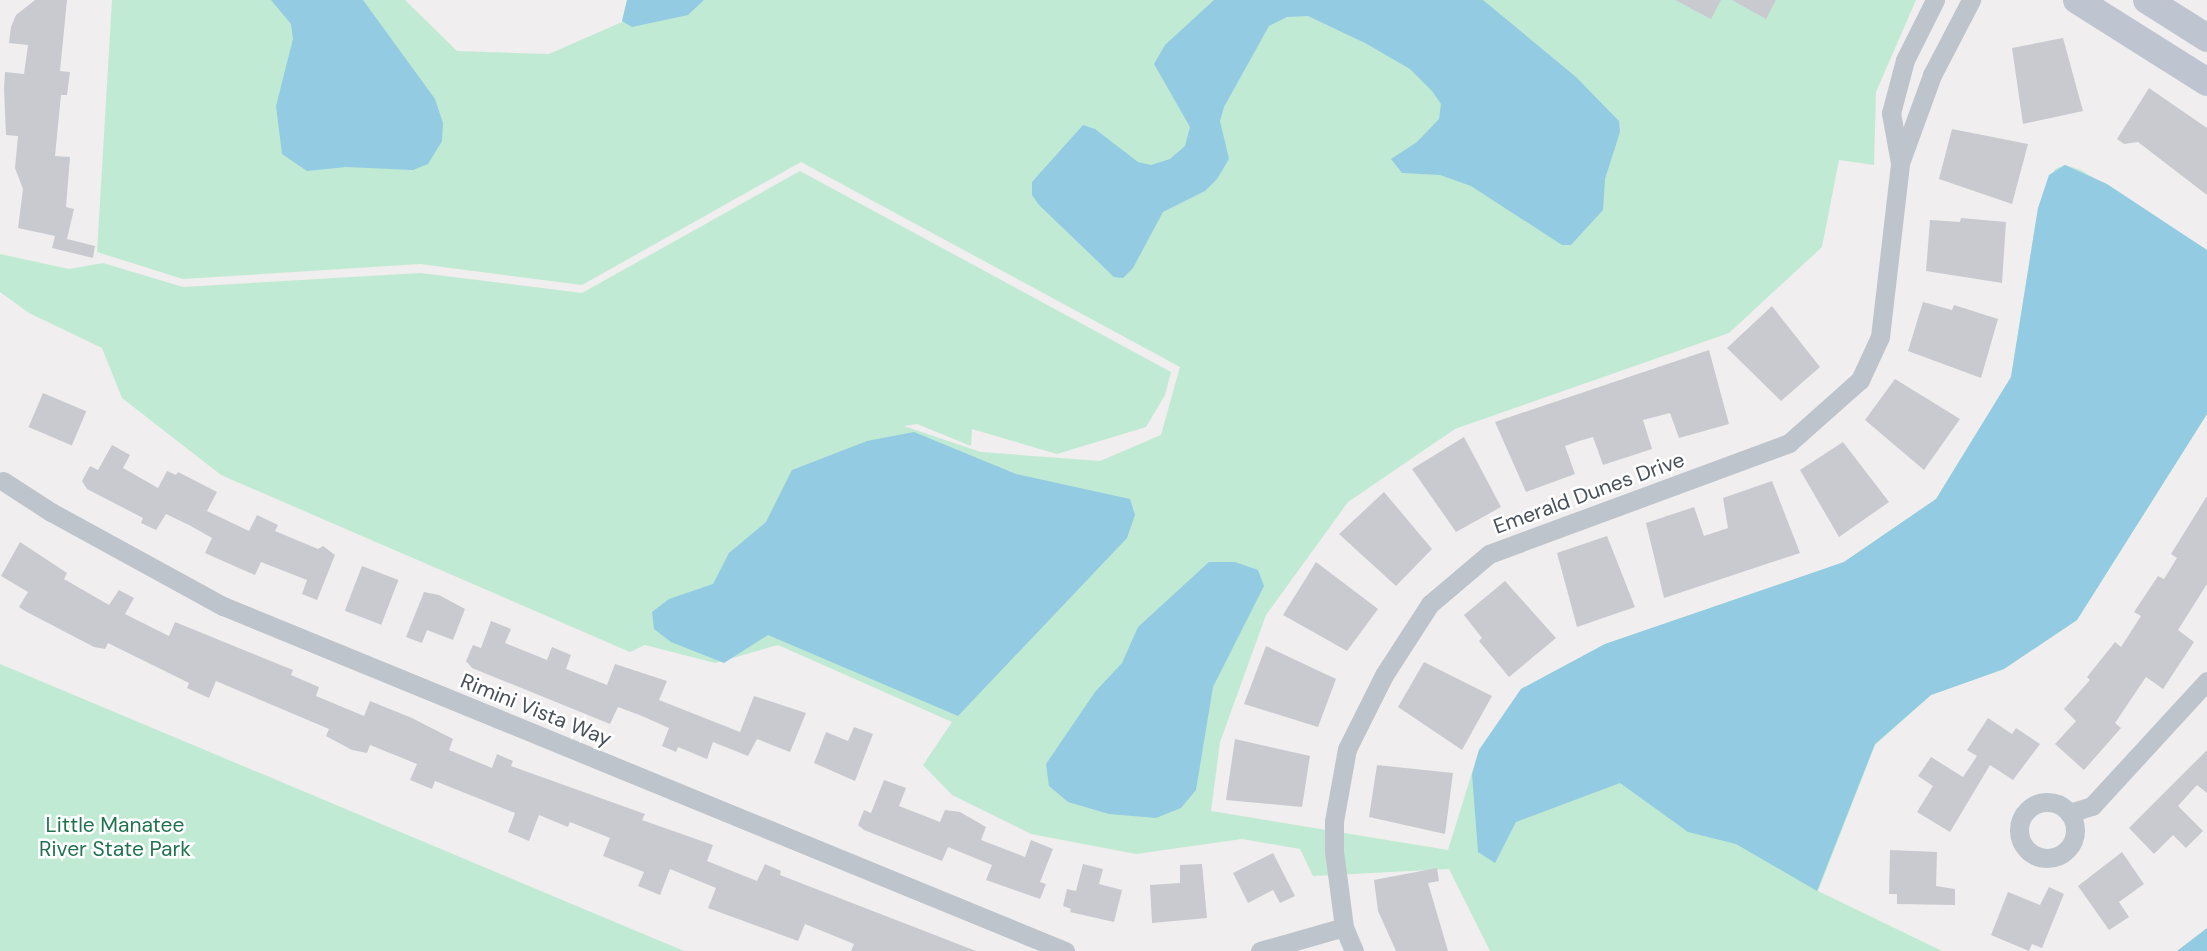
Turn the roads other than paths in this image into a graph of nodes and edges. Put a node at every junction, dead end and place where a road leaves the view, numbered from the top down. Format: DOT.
graph roads {
  1 [pos="1935,0"];
  2 [pos="1971,0"];
  3 [pos="2147,0"];
  4 [pos="2093,4"];
  5 [pos="2207,38"];
  6 [pos="2207,82"];
  7 [pos="1900,163"];
  8 [pos="4,481"];
  9 [pos="2207,681"];
  10 [pos="2069,813"];
  11 [pos="1344,927"];
  12 [pos="1065,951"];
  13 [pos="1260,951"];
  14 [pos="1354,951"];
  1 -- 7 [label="street, Emerald Dunes Drive"];
  2 -- 7 [label="street, Emerald Dunes Drive"];
  3 -- 5 [label="street"];
  4 -- 6 [label="street"];
  7 -- 11 [label="street, Emerald Dunes Drive"];
  8 -- 12 [label="street, Rimini Vista Way"];
  9 -- 10 [label="street"];
  11 -- 13 [label="street"];
  11 -- 14 [label="street, Emerald Dunes Drive"];
}
